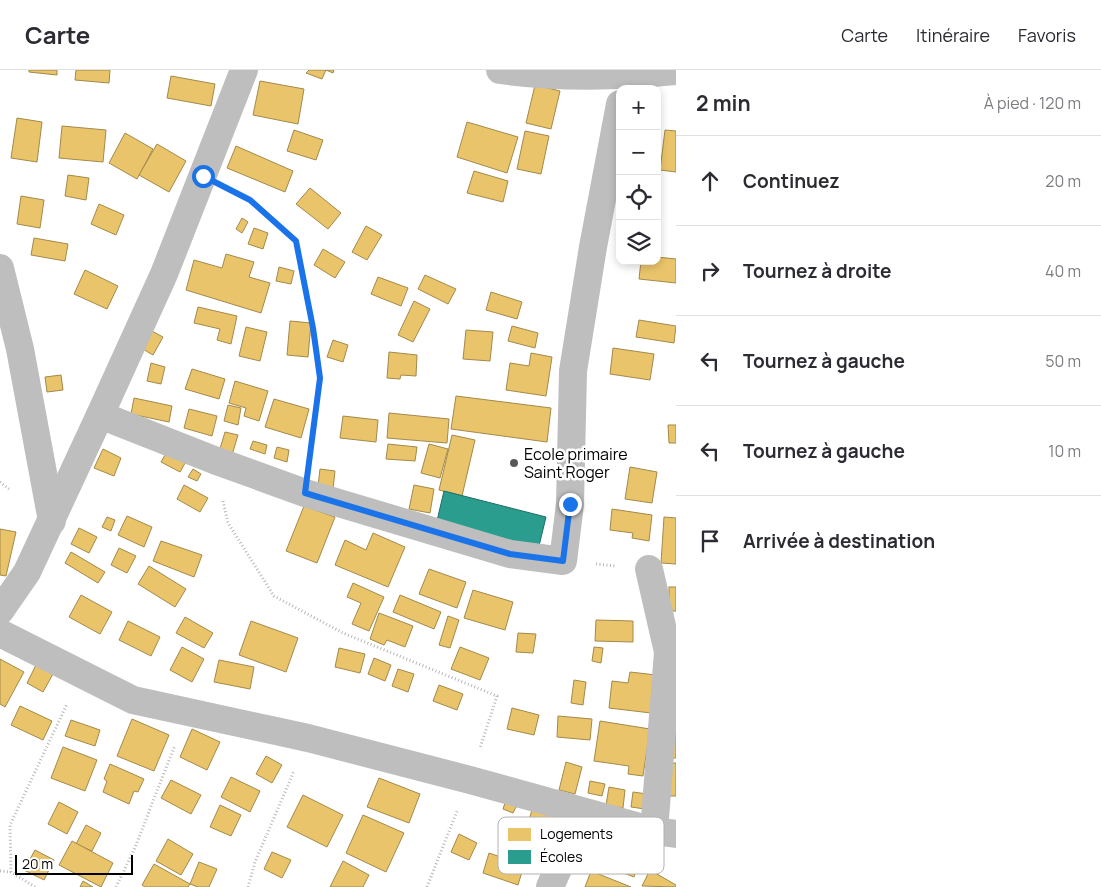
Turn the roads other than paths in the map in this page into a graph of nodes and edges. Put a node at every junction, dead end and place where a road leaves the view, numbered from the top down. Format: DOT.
graph roads {
  1 [pos="244,70"];
  2 [pos="500,70"];
  3 [pos="676,71"];
  4 [pos="575,73"];
  5 [pos="624,82"];
  6 [pos="616,125"];
  7 [pos="0,268"];
  8 [pos="100,416"];
  9 [pos="52,521"];
  10 [pos="649,569"];
  11 [pos="0,611"];
  12 [pos="0,633"];
  13 [pos="583,812"];
  14 [pos="581,817"];
  15 [pos="603,817"];
  16 [pos="665,833"];
  17 [pos="556,874"];
  18 [pos="550,887"];
  1 -- 8 [label="street"];
  2 -- 4 [label="street"];
  3 -- 5 [label="street"];
  4 -- 5 [label="street"];
  6 -- 8 [label="street"];
  7 -- 9 [label="street"];
  8 -- 9 [label="street"];
  9 -- 11 [label="street"];
  10 -- 16 [label="street"];
  12 -- 13 [label="street"];
  13 -- 14 [label="street"];
  13 -- 15 [label="street"];
  17 -- 18 [label="street"];
}
